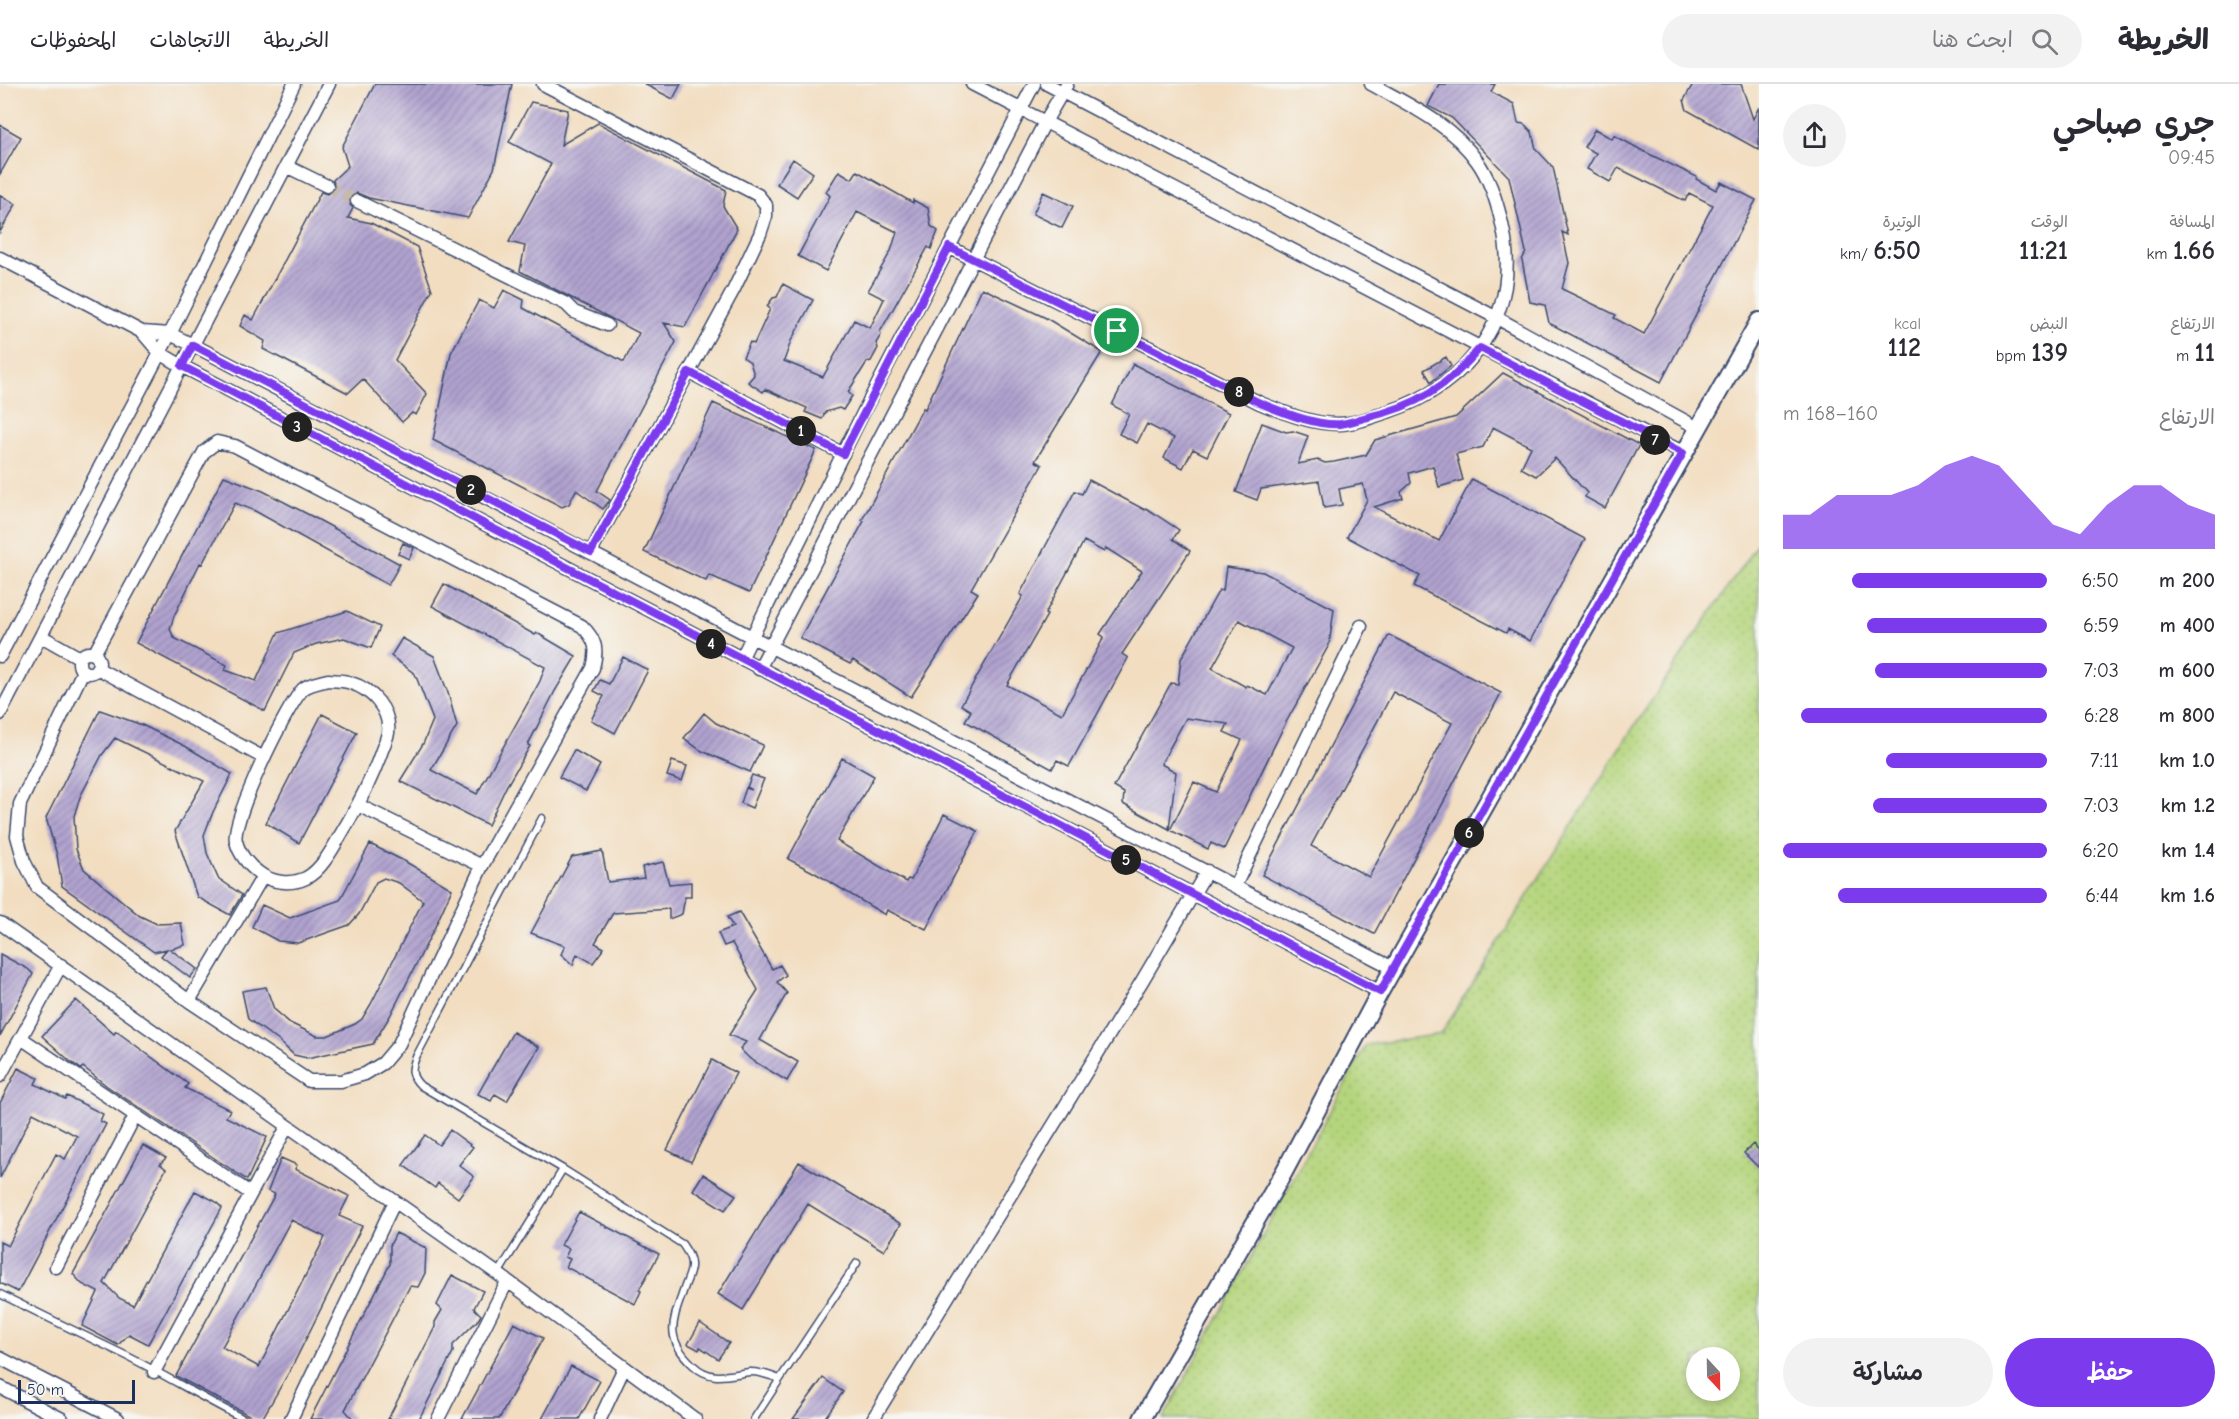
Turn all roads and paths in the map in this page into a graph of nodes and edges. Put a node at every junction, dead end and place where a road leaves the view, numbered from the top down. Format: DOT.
graph roads {
  1 [pos="294,84"];
  2 [pos="329,84"];
  3 [pos="543,84"];
  4 [pos="972,84"];
  5 [pos="1034,84"];
  6 [pos="1047,84"];
  7 [pos="1371,84"];
  8 [pos="561,88"];
  9 [pos="1065,88"];
  10 [pos="1021,110"];
  11 [pos="1045,122"];
  12 [pos="286,166"];
  13 [pos="327,186"];
  14 [pos="357,201"];
  15 [pos="949,247"];
  16 [pos="0,258"];
  17 [pos="973,258"];
  18 [pos="1497,318"];
  19 [pos="1759,321"];
  20 [pos="607,325"];
  21 [pos="142,332"];
  22 [pos="170,333"];
  23 [pos="193,345"];
  24 [pos="1480,348"];
  25 [pos="160,353"];
  26 [pos="182,366"];
  27 [pos="689,372"];
  28 [pos="1698,428"];
  29 [pos="1683,453"];
  30 [pos="843,454"];
  31 [pos="591,552"];
  32 [pos="1361,626"];
  33 [pos="41,636"];
  34 [pos="752,637"];
  35 [pos="771,646"];
  36 [pos="94,654"];
  37 [pos="0,656"];
  38 [pos="80,658"];
  39 [pos="741,659"];
  40 [pos="97,668"];
  41 [pos="759,669"];
  42 [pos="83,671"];
  43 [pos="0,714"];
  44 [pos="264,758"];
  45 [pos="358,805"];
  46 [pos="542,818"];
  47 [pos="482,866"];
  48 [pos="1207,871"];
  49 [pos="263,876"];
  50 [pos="1235,886"];
  51 [pos="1193,895"];
  52 [pos="0,923"];
  53 [pos="61,965"];
  54 [pos="1393,968"];
  55 [pos="1380,992"];
  56 [pos="189,1000"];
  57 [pos="21,1038"];
  58 [pos="0,1076"];
  59 [pos="135,1116"];
  60 [pos="286,1127"];
  61 [pos="563,1169"];
  62 [pos="249,1193"];
  63 [pos="394,1203"];
  64 [pos="857,1263"];
  65 [pos="56,1267"];
  66 [pos="502,1278"];
  67 [pos="0,1294"];
  68 [pos="0,1358"];
  69 [pos="624,1368"];
  70 [pos="154,1371"];
  71 [pos="780,1379"];
  72 [pos="0,1387"];
  73 [pos="62,1419"];
  74 [pos="118,1419"];
  75 [pos="244,1419"];
  76 [pos="291,1419"];
  77 [pos="438,1419"];
  78 [pos="600,1419"];
  79 [pos="695,1419"];
  80 [pos="754,1419"];
  81 [pos="873,1419"];
  82 [pos="1142,1419"];
  1 -- 22 [label="street"];
  2 -- 12 [label="street"];
  3 -- 8 [label="street"];
  4 -- 10 [label="street"];
  5 -- 10 [label="street"];
  6 -- 9 [label="street"];
  7 -- 18 [label="street"];
  8 -- 27 [label="street"];
  9 -- 11 [label="street"];
  9 -- 18 [label="street"];
  10 -- 11 [label="street"];
  10 -- 15 [label="street"];
  11 -- 17 [label="street"];
  11 -- 24 [label="street"];
  12 -- 13 [label="street"];
  12 -- 23 [label="street"];
  14 -- 20 [label="street"];
  15 -- 17 [label="street"];
  15 -- 30 [label="street"];
  16 -- 21 [label="street"];
  17 -- 24 [label="street"];
  17 -- 35 [label="street"];
  18 -- 24 [label="street"];
  18 -- 28 [label="street"];
  19 -- 28 [label="street"];
  21 -- 22 [label="street"];
  21 -- 25 [label="street"];
  22 -- 23 [label="street"];
  22 -- 25 [label="street"];
  23 -- 26 [label="street"];
  23 -- 31 [label="street"];
  24 -- 29 [label="street"];
  25 -- 26 [label="street"];
  25 -- 37 [label="street"];
  26 -- 33 [label="street"];
  26 -- 39 [label="street"];
  27 -- 30 [label="street"];
  27 -- 31 [label="street"];
  28 -- 29 [label="street"];
  29 -- 54 [label="street"];
  30 -- 34 [label="street"];
  31 -- 34 [label="street"];
  32 -- 50 [label="street"];
  33 -- 38 [label="street"];
  33 -- 43 [label="street"];
  34 -- 35 [label="street"];
  34 -- 39 [label="street"];
  35 -- 41 [label="street"];
  35 -- 48 [label="street"];
  36 -- 38 [label="street"];
  36 -- 40 [label="street"];
  36 -- 47 [label="street"];
  38 -- 42 [label="street"];
  39 -- 41 [label="street"];
  40 -- 42 [label="street"];
  40 -- 44 [label="street"];
  41 -- 51 [label="street"];
  42 -- 56 [label="street"];
  44 -- 45 [label="street"];
  44 -- 49 [label="street"];
  45 -- 47 [label="street"];
  45 -- 49 [label="street"];
  46 -- 61 [label="lane"];
  47 -- 56 [label="street"];
  48 -- 50 [label="street"];
  48 -- 51 [label="street"];
  49 -- 56 [label="street"];
  50 -- 54 [label="street"];
  51 -- 55 [label="street"];
  51 -- 81 [label="street"];
  52 -- 53 [label="street"];
  53 -- 57 [label="street"];
  53 -- 60 [label="street"];
  54 -- 55 [label="street"];
  55 -- 82 [label="street"];
  57 -- 58 [label="street"];
  57 -- 59 [label="street"];
  59 -- 62 [label="street"];
  59 -- 65 [label="street"];
  60 -- 62 [label="street"];
  60 -- 63 [label="street"];
  61 -- 66 [label="lane"];
  61 -- 71 [label="lane"];
  62 -- 70 [label="street"];
  63 -- 66 [label="street"];
  63 -- 76 [label="street"];
  64 -- 71 [label="lane"];
  66 -- 69 [label="street"];
  66 -- 77 [label="street"];
  67 -- 70 [label="lane"];
  68 -- 74 [label="street"];
  69 -- 78 [label="street"];
  69 -- 79 [label="street"];
  70 -- 75 [label="lane"];
  71 -- 80 [label="lane"];
  72 -- 73 [label="street"];
}
